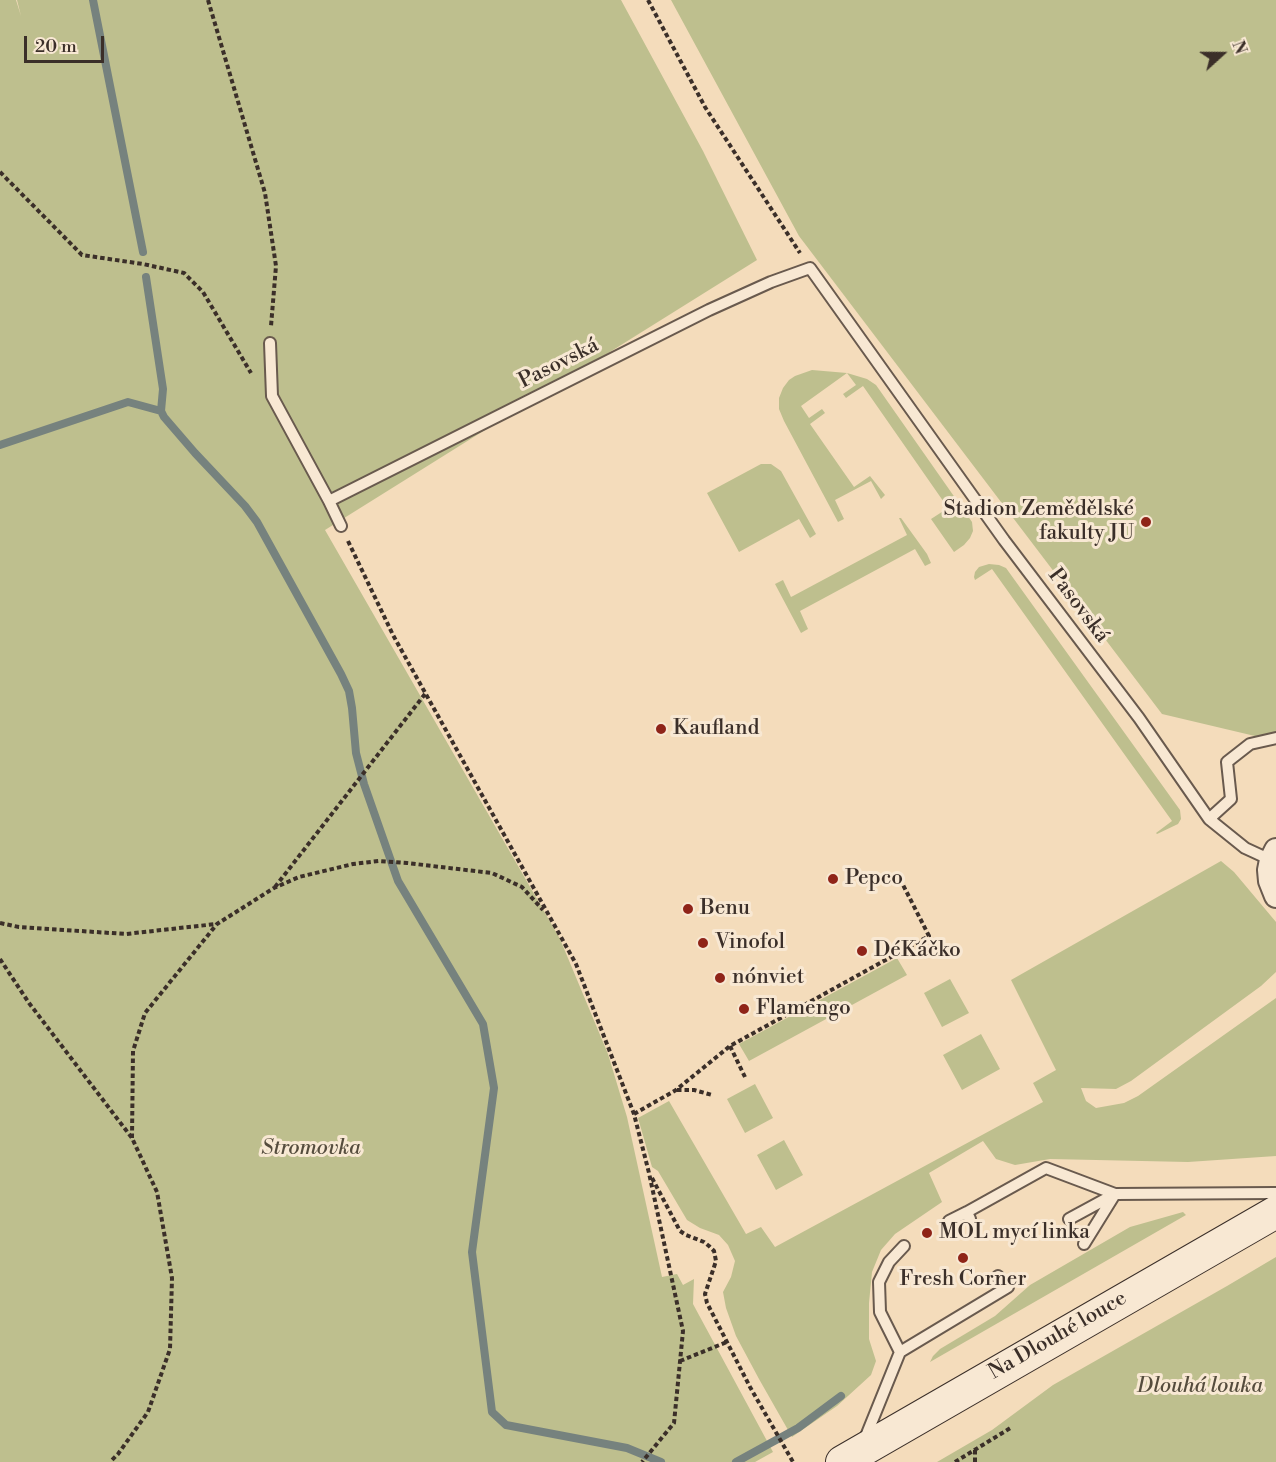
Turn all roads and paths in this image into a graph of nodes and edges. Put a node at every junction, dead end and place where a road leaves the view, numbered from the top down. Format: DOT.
graph roads {
  1 [pos="208,0"];
  2 [pos="648,0"];
  3 [pos="0,172"];
  4 [pos="810,268"];
  5 [pos="270,343"];
  6 [pos="272,396"];
  7 [pos="329,501"];
  8 [pos="341,526"];
  9 [pos="426,694"];
  10 [pos="1276,738"];
  11 [pos="1209,819"];
  12 [pos="1274,855"];
  13 [pos="898,875"];
  14 [pos="274,888"];
  15 [pos="1276,896"];
  16 [pos="548,915"];
  17 [pos="0,923"];
  18 [pos="217,924"];
  19 [pos="0,960"];
  20 [pos="729,1046"];
  21 [pos="745,1077"];
  22 [pos="676,1090"];
  23 [pos="712,1095"];
  24 [pos="634,1114"];
  25 [pos="132,1138"];
  26 [pos="649,1173"];
  27 [pos="1276,1193"];
  28 [pos="1115,1194"];
  29 [pos="1276,1212"];
  30 [pos="1070,1220"];
  31 [pos="950,1221"];
  32 [pos="1084,1244"];
  33 [pos="904,1246"];
  34 [pos="998,1276"];
  35 [pos="727,1342"];
  36 [pos="900,1352"];
  37 [pos="680,1361"];
  38 [pos="1012,1426"];
  39 [pos="975,1450"];
  40 [pos="851,1456"];
  41 [pos="110,1462"];
  42 [pos="643,1462"];
  43 [pos="793,1462"];
  44 [pos="955,1462"];
  45 [pos="975,1462"];
  1 -- 5 [label="path"];
  2 -- 4 [label="path"];
  3 -- 6 [label="path"];
  4 -- 7 [label="lane, Pasovská"];
  4 -- 11 [label="lane, Pasovská"];
  5 -- 6 [label="lane"];
  6 -- 7 [label="lane"];
  7 -- 8 [label="lane"];
  8 -- 9 [label="path"];
  9 -- 14 [label="path"];
  9 -- 16 [label="path"];
  10 -- 11 [label="lane"];
  11 -- 12 [label="lane, Pasovská"];
  12 -- 15 [label="street"];
  13 -- 20 [label="path"];
  14 -- 16 [label="path"];
  14 -- 18 [label="path"];
  16 -- 24 [label="path"];
  17 -- 18 [label="path"];
  18 -- 25 [label="path"];
  19 -- 25 [label="path"];
  20 -- 21 [label="path"];
  20 -- 22 [label="path"];
  22 -- 23 [label="path"];
  22 -- 24 [label="path"];
  24 -- 26 [label="path"];
  25 -- 41 [label="path"];
  26 -- 35 [label="path"];
  26 -- 37 [label="path"];
  27 -- 28 [label="lane"];
  28 -- 30 [label="lane"];
  28 -- 31 [label="lane"];
  28 -- 32 [label="lane"];
  29 -- 40 [label="main road, Na Dlouhé louce"];
  33 -- 36 [label="lane"];
  34 -- 36 [label="lane"];
  35 -- 37 [label="path"];
  35 -- 43 [label="path"];
  36 -- 40 [label="lane"];
  37 -- 42 [label="path"];
  38 -- 39 [label="path"];
  39 -- 44 [label="path"];
  39 -- 45 [label="path"];
}
